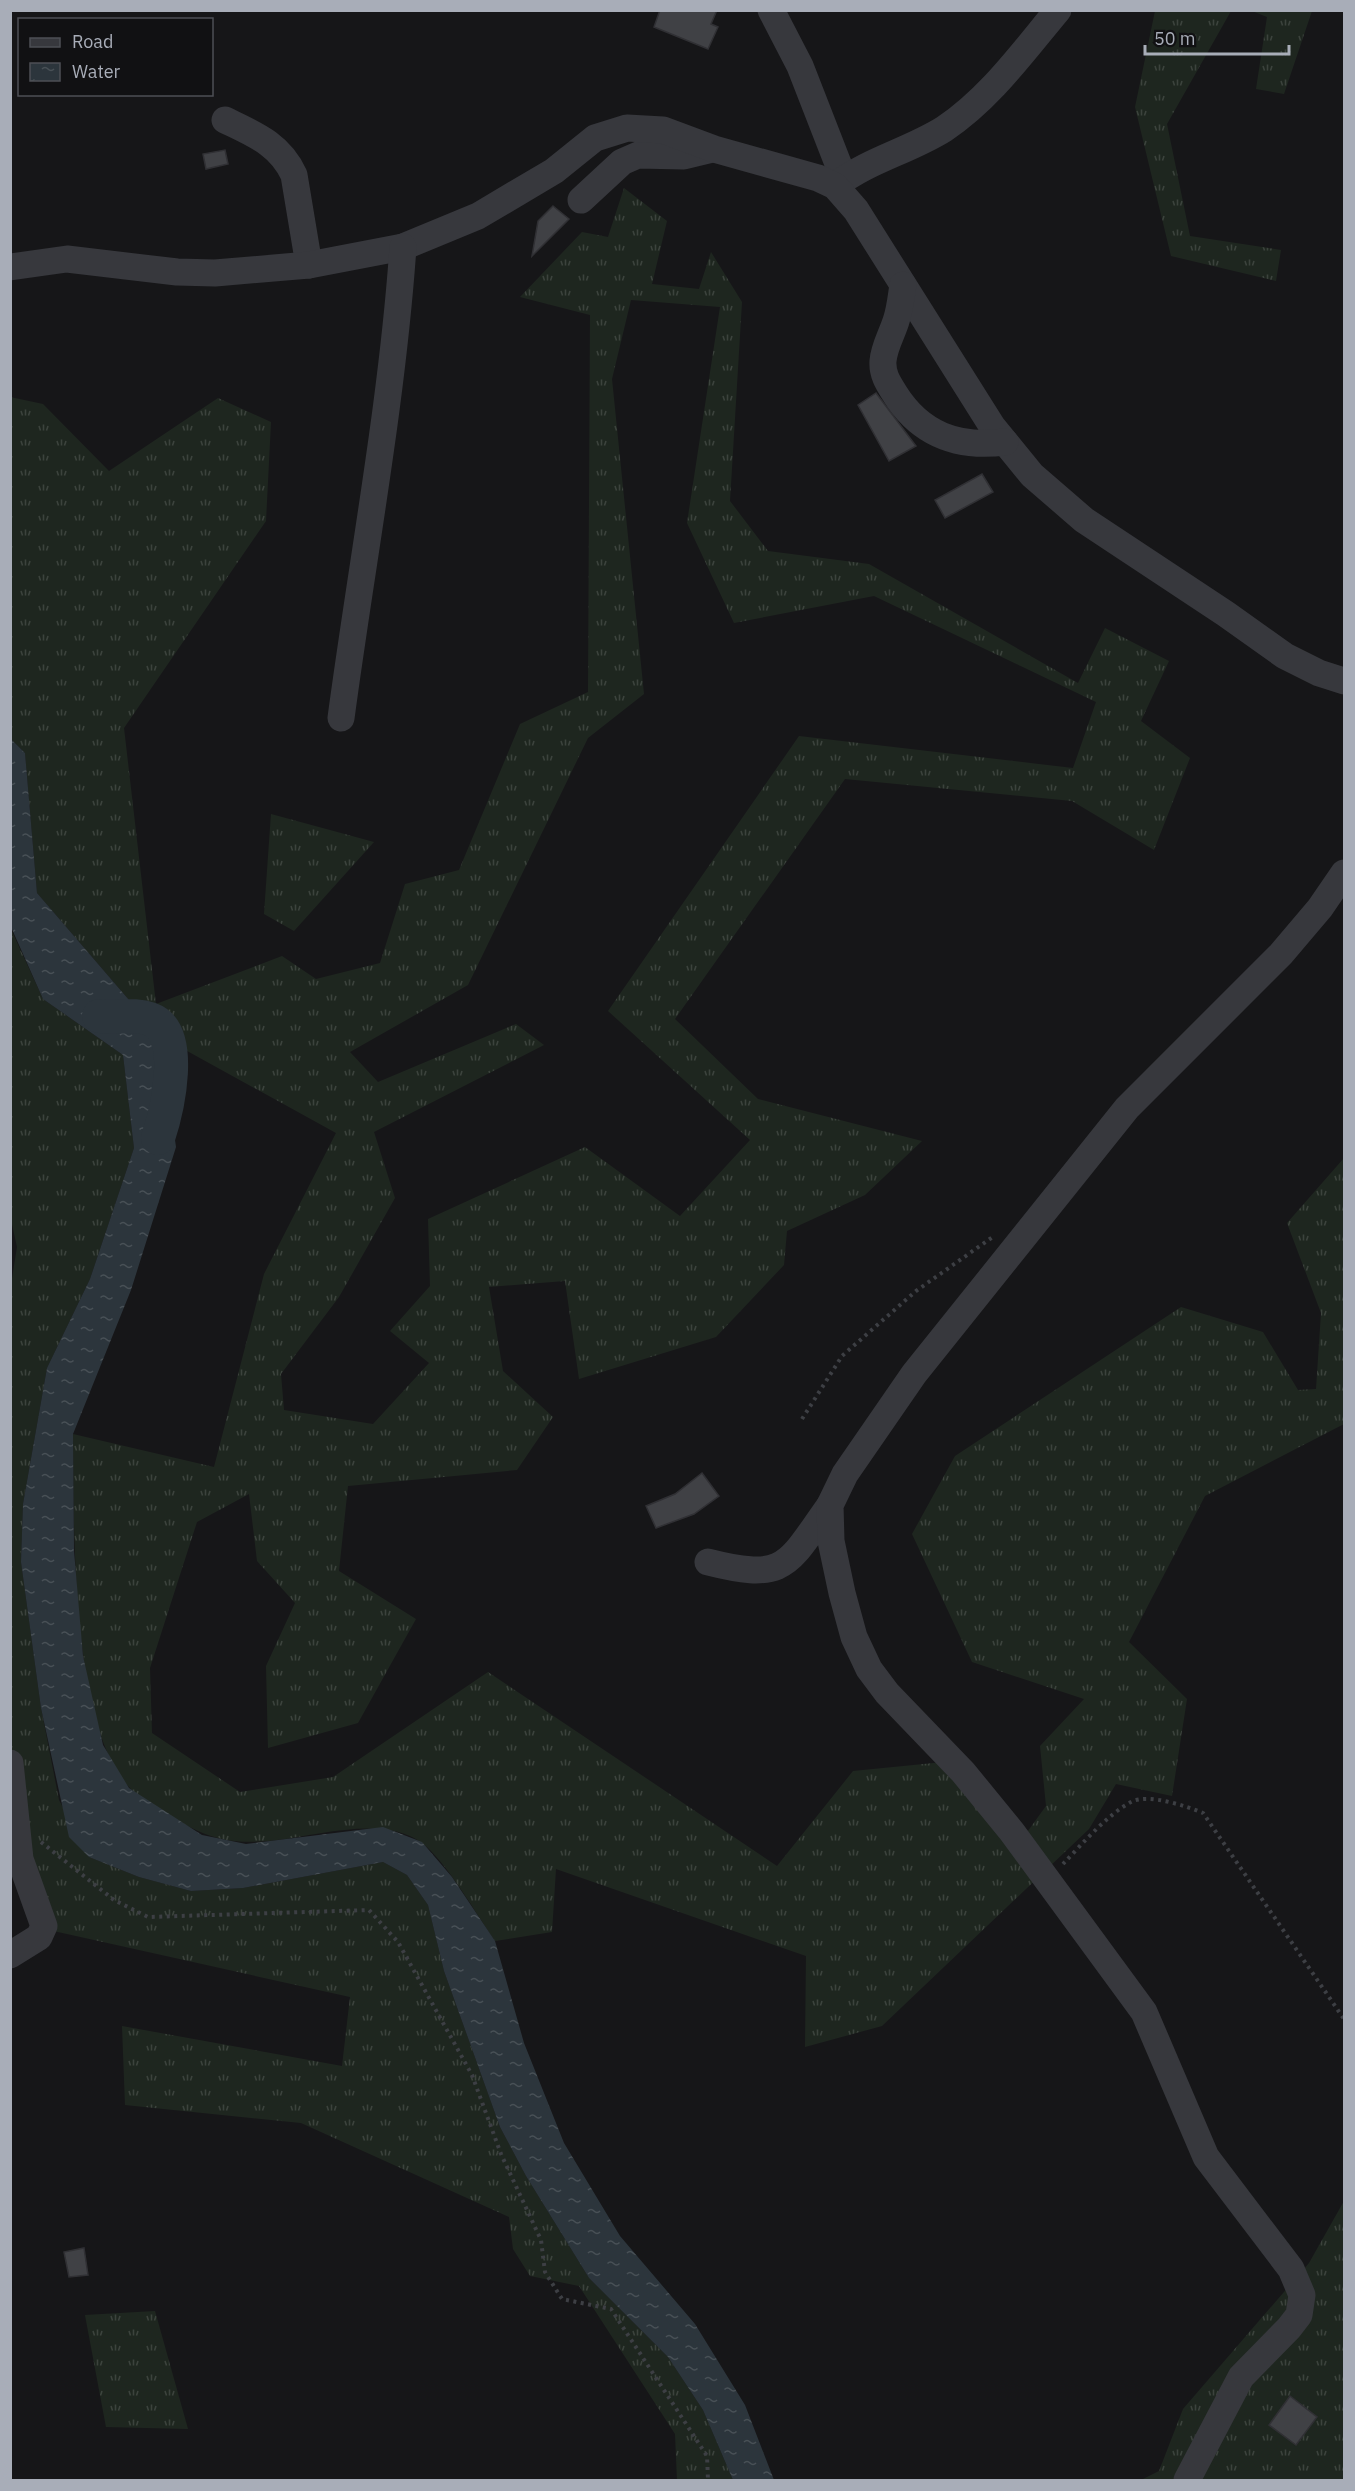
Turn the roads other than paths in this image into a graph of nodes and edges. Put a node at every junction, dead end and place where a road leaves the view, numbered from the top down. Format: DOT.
graph roads {
  1 [pos="771,10"];
  2 [pos="1058,10"];
  3 [pos="225,120"];
  4 [pos="714,149"];
  5 [pos="840,182"];
  6 [pos="581,200"];
  7 [pos="403,247"];
  8 [pos="309,265"];
  9 [pos="10,267"];
  10 [pos="903,285"];
  11 [pos="1005,442"];
  12 [pos="1344,681"];
  13 [pos="341,718"];
  14 [pos="1344,873"];
  15 [pos="830,1505"];
  16 [pos="708,1562"];
  17 [pos="10,1763"];
  18 [pos="10,1955"];
  19 [pos="1187,2481"];
  1 -- 5 [label="street"];
  2 -- 5 [label="street"];
  3 -- 8 [label="street"];
  4 -- 5 [label="street"];
  4 -- 6 [label="street"];
  4 -- 7 [label="street"];
  5 -- 10 [label="street"];
  7 -- 8 [label="street"];
  7 -- 13 [label="street"];
  8 -- 9 [label="street"];
  10 -- 11 [label="street"];
  10 -- 11 [label="street"];
  11 -- 12 [label="street"];
  14 -- 15 [label="street"];
  15 -- 16 [label="street"];
  15 -- 19 [label="street"];
  17 -- 18 [label="street"];
}
